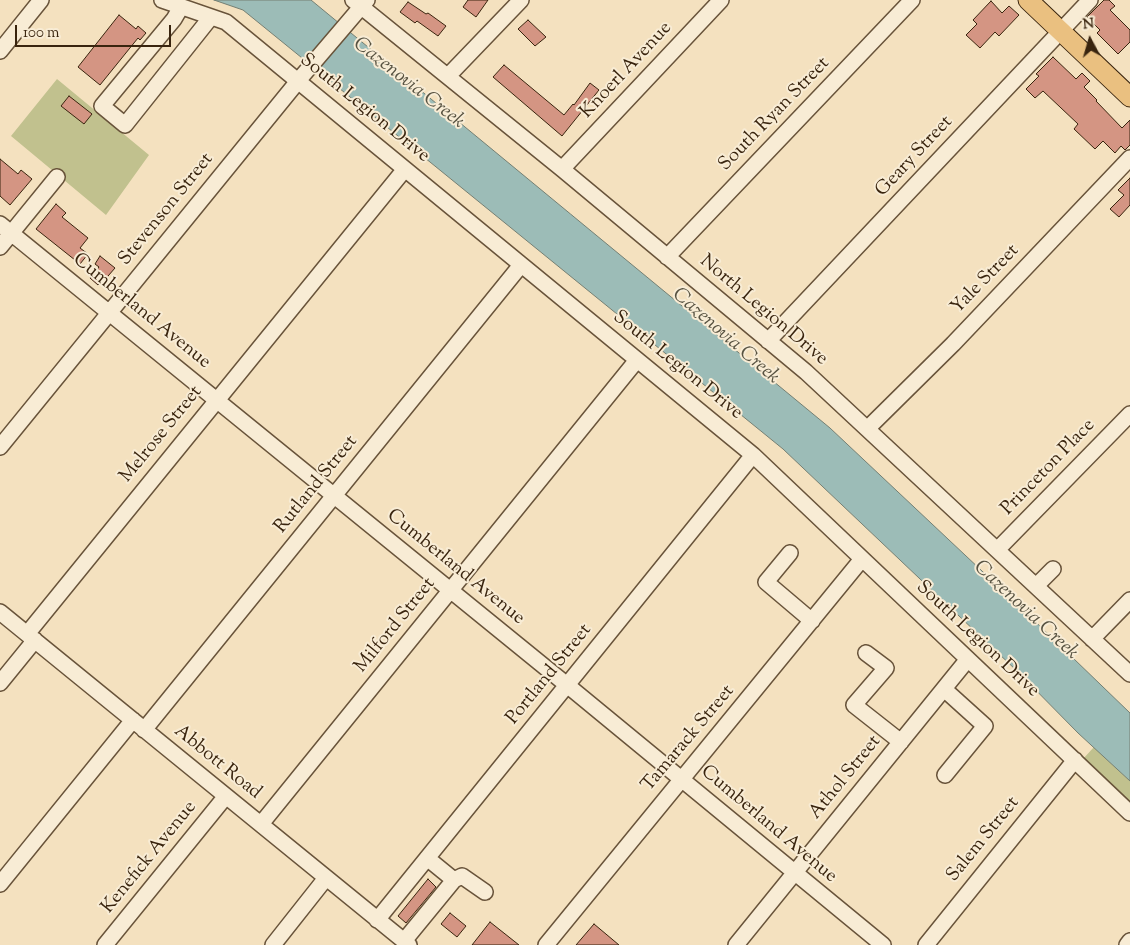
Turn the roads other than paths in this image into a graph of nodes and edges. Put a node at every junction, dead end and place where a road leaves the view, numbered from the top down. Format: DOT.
graph roads {
  1 [pos="41,0"];
  2 [pos="162,0"];
  3 [pos="520,0"];
  4 [pos="721,0"];
  5 [pos="912,0"];
  6 [pos="1028,0"];
  7 [pos="1090,0"];
  8 [pos="359,5"];
  9 [pos="181,7"];
  10 [pos="211,17"];
  11 [pos="1061,31"];
  12 [pos="0,51"];
  13 [pos="448,76"];
  14 [pos="301,78"];
  15 [pos="1130,96"];
  16 [pos="1130,158"];
  17 [pos="562,168"];
  18 [pos="405,169"];
  19 [pos="57,177"];
  20 [pos="6,229"];
  21 [pos="0,247"];
  22 [pos="667,257"];
  23 [pos="521,265"];
  24 [pos="109,312"];
  25 [pos="768,340"];
  26 [pos="637,360"];
  27 [pos="217,400"];
  28 [pos="1130,414"];
  29 [pos="868,428"];
  30 [pos="0,447"];
  31 [pos="753,455"];
  32 [pos="334,495"];
  33 [pos="997,550"];
  34 [pos="790,554"];
  35 [pos="862,559"];
  36 [pos="1054,569"];
  37 [pos="1036,586"];
  38 [pos="451,590"];
  39 [pos="1130,600"];
  40 [pos="0,612"];
  41 [pos="812,621"];
  42 [pos="31,637"];
  43 [pos="1092,639"];
  44 [pos="866,653"];
  45 [pos="968,659"];
  46 [pos="1130,674"];
  47 [pos="0,683"];
  48 [pos="568,685"];
  49 [pos="944,689"];
  50 [pos="138,725"];
  51 [pos="901,742"];
  52 [pos="1075,760"];
  53 [pos="945,775"];
  54 [pos="682,779"];
  55 [pos="226,796"];
  56 [pos="1130,813"];
  57 [pos="261,824"];
  58 [pos="427,858"];
  59 [pos="795,873"];
  60 [pos="326,878"];
  61 [pos="454,880"];
  62 [pos="0,884"];
  63 [pos="485,892"];
  64 [pos="377,920"];
  65 [pos="1130,941"];
  66 [pos="407,943"];
  67 [pos="105,945"];
  68 [pos="273,945"];
  69 [pos="546,945"];
  70 [pos="736,945"];
  71 [pos="883,945"];
  72 [pos="926,945"];
  73 [pos="1127,945"];
  1 -- 12 [label="street"];
  2 -- 9 [label="street, South Legion Drive"];
  3 -- 13 [label="street"];
  4 -- 17 [label="street, Knoerl Avenue"];
  5 -- 22 [label="street, South Ryan Street"];
  6 -- 11 [label="main road"];
  7 -- 11 [label="street, Geary Street"];
  8 -- 13 [label="street, North Legion Drive"];
  8 -- 14 [label="street, Stevenson Street"];
  9 -- 10 [label="street, South Legion Drive"];
  9 -- 10 [label="street"];
  10 -- 14 [label="street, South Legion Drive"];
  11 -- 15 [label="main road"];
  11 -- 25 [label="street, Geary Street"];
  13 -- 17 [label="street, North Legion Drive"];
  14 -- 18 [label="street, South Legion Drive"];
  14 -- 24 [label="street, Stevenson Street"];
  16 -- 29 [label="street, Yale Street"];
  17 -- 22 [label="street, North Legion Drive"];
  18 -- 23 [label="street, South Legion Drive"];
  18 -- 27 [label="street, Melrose Street"];
  19 -- 20 [label="street"];
  20 -- 21 [label="street"];
  20 -- 24 [label="street, Cumberland Avenue"];
  22 -- 25 [label="street, North Legion Drive"];
  23 -- 26 [label="street, South Legion Drive"];
  23 -- 32 [label="street, Rutland Street"];
  24 -- 27 [label="street, Cumberland Avenue"];
  24 -- 30 [label="street, Stevenson Street"];
  25 -- 29 [label="street, North Legion Drive"];
  26 -- 31 [label="street, South Legion Drive"];
  26 -- 38 [label="street, Milford Street"];
  27 -- 32 [label="street, Cumberland Avenue"];
  27 -- 42 [label="street, Melrose Street"];
  28 -- 33 [label="street, Princeton Place"];
  29 -- 33 [label="street, North Legion Drive"];
  31 -- 35 [label="street, South Legion Drive"];
  31 -- 48 [label="street, Portland Street"];
  32 -- 38 [label="street, Cumberland Avenue"];
  32 -- 50 [label="street, Rutland Street"];
  33 -- 37 [label="street, North Legion Drive"];
  34 -- 41 [label="street"];
  35 -- 41 [label="street, Tamarack Street"];
  35 -- 45 [label="street, South Legion Drive"];
  36 -- 37 [label="street"];
  37 -- 43 [label="street, North Legion Drive"];
  38 -- 48 [label="street, Cumberland Avenue"];
  38 -- 57 [label="street, Milford Street"];
  39 -- 43 [label="street"];
  40 -- 42 [label="street, Abbott Road"];
  41 -- 54 [label="street, Tamarack Street"];
  42 -- 47 [label="street, Melrose Street"];
  42 -- 50 [label="street, Abbott Road"];
  43 -- 46 [label="street, North Legion Drive"];
  44 -- 51 [label="street"];
  45 -- 49 [label="street, Athol Street"];
  45 -- 52 [label="street, South Legion Drive"];
  48 -- 54 [label="street, Cumberland Avenue"];
  48 -- 58 [label="street, Portland Street"];
  49 -- 51 [label="street, Athol Street"];
  49 -- 53 [label="street"];
  50 -- 55 [label="street, Abbott Road"];
  50 -- 62 [label="street, Rutland Street"];
  51 -- 59 [label="street, Athol Street"];
  52 -- 56 [label="street, South Legion Drive"];
  52 -- 72 [label="street, Salem Street"];
  54 -- 59 [label="street, Cumberland Avenue"];
  54 -- 69 [label="street, Tamarack Street"];
  55 -- 57 [label="street, Abbott Road"];
  55 -- 67 [label="street, Kenefick Avenue"];
  57 -- 60 [label="street, Abbott Road"];
  58 -- 61 [label="street"];
  58 -- 64 [label="street, Portland Street"];
  59 -- 70 [label="street, Athol Street"];
  59 -- 71 [label="street, Cumberland Avenue"];
  60 -- 64 [label="street, Abbott Road"];
  60 -- 68 [label="street"];
  61 -- 63 [label="street"];
  61 -- 66 [label="street"];
  64 -- 66 [label="street, Abbott Road"];
  65 -- 73 [label="street"];
}
